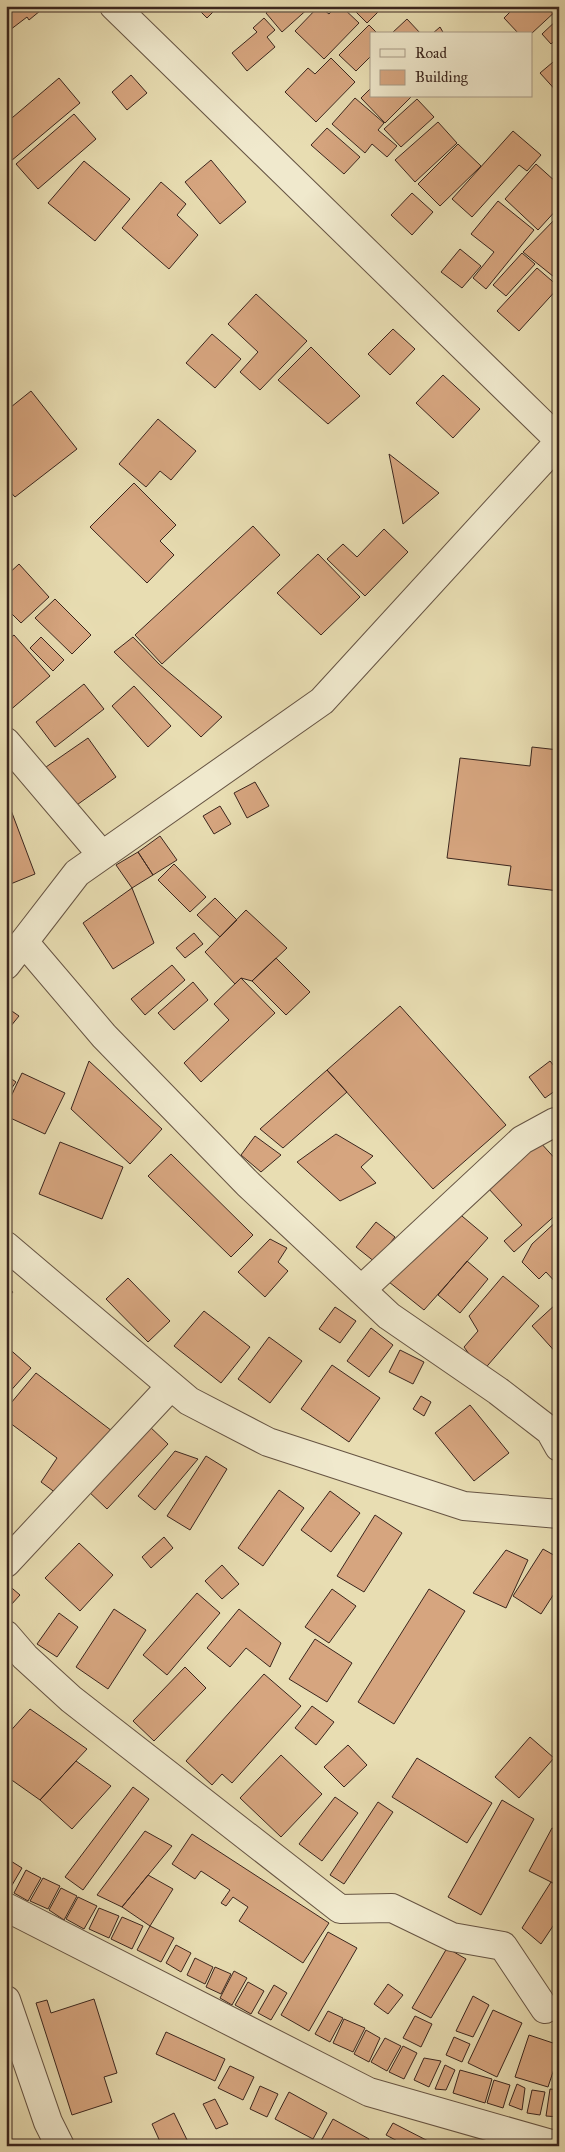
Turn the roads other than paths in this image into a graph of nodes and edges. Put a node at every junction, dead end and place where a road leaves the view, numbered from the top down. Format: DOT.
graph roads {
  1 [pos="114,6"];
  2 [pos="559,441"];
  3 [pos="6,742"];
  4 [pos="102,855"];
  5 [pos="24,942"];
  6 [pos="6,965"];
  7 [pos="559,1123"];
  8 [pos="6,1246"];
  9 [pos="362,1290"];
  10 [pos="171,1386"];
  11 [pos="559,1447"];
  12 [pos="559,1514"];
  13 [pos="6,1563"];
  14 [pos="6,1636"];
  15 [pos="6,1907"];
  16 [pos="6,2000"];
  17 [pos="546,2009"];
  18 [pos="60,2146"];
  19 [pos="558,2146"];
  1 -- 2 [label="street"];
  2 -- 4 [label="street"];
  3 -- 4 [label="street"];
  4 -- 5 [label="street"];
  5 -- 6 [label="street"];
  5 -- 9 [label="street"];
  7 -- 9 [label="street"];
  8 -- 10 [label="street"];
  9 -- 11 [label="street"];
  10 -- 12 [label="street"];
  10 -- 13 [label="street"];
  14 -- 17 [label="street"];
  15 -- 19 [label="street"];
  16 -- 18 [label="street"];
}
